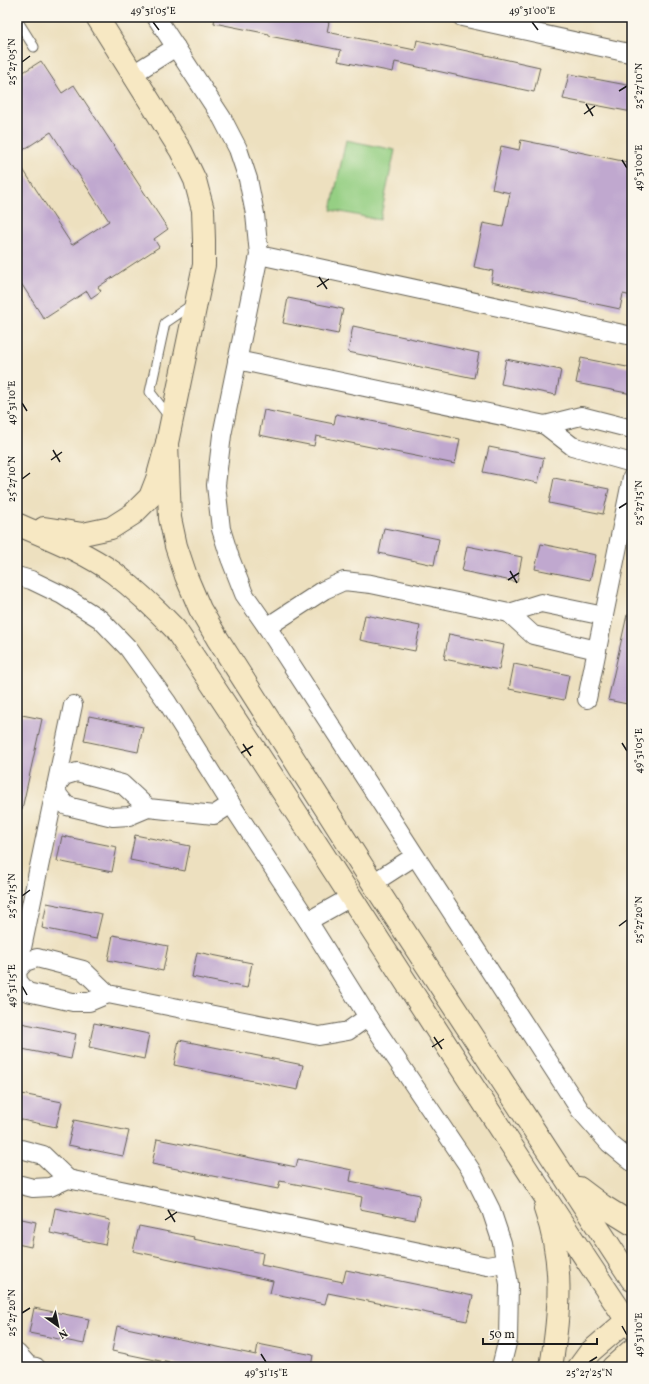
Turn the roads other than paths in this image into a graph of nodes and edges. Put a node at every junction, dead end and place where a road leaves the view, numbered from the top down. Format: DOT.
graph roads {
  1 [pos="97,17"];
  2 [pos="156,17"];
  3 [pos="462,17"];
  4 [pos="17,20"];
  5 [pos="34,47"];
  6 [pos="176,47"];
  7 [pos="631,54"];
  8 [pos="132,74"];
  9 [pos="258,255"];
  10 [pos="632,336"];
  11 [pos="237,360"];
  12 [pos="546,425"];
  13 [pos="632,429"];
  14 [pos="167,443"];
  15 [pos="632,463"];
  16 [pos="632,477"];
  17 [pos="18,525"];
  18 [pos="17,576"];
  19 [pos="509,613"];
  20 [pos="604,616"];
  21 [pos="267,627"];
  22 [pos="597,650"];
  23 [pos="587,699"];
  24 [pos="74,704"];
  25 [pos="56,786"];
  26 [pos="231,804"];
  27 [pos="148,808"];
  28 [pos="414,856"];
  29 [pos="373,882"];
  30 [pos="351,897"];
  31 [pos="308,921"];
  32 [pos="17,972"];
  33 [pos="108,994"];
  34 [pos="368,1018"];
  35 [pos="17,1148"];
  36 [pos="632,1162"];
  37 [pos="522,1163"];
  38 [pos="566,1178"];
  39 [pos="68,1180"];
  40 [pos="17,1184"];
  41 [pos="632,1224"];
  42 [pos="505,1263"];
  43 [pos="632,1280"];
  44 [pos="630,1322"];
  45 [pos="632,1350"];
  46 [pos="501,1367"];
  47 [pos="551,1367"];
  48 [pos="580,1367"];
  49 [pos="613,1367"];
  1 -- 8 [label="main road"];
  2 -- 6 [label="street"];
  3 -- 7 [label="street"];
  4 -- 5 [label="lane"];
  6 -- 8 [label="street"];
  6 -- 9 [label="street"];
  8 -- 14 [label="main road"];
  9 -- 10 [label="street"];
  9 -- 11 [label="street"];
  11 -- 12 [label="street"];
  11 -- 21 [label="street"];
  12 -- 13 [label="street"];
  12 -- 15 [label="street"];
  14 -- 17 [label="main road"];
  14 -- 29 [label="main road"];
  16 -- 20 [label="street"];
  17 -- 30 [label="main road"];
  18 -- 26 [label="street"];
  19 -- 20 [label="street"];
  19 -- 21 [label="street"];
  19 -- 22 [label="street"];
  20 -- 22 [label="street"];
  21 -- 28 [label="street"];
  22 -- 23 [label="street"];
  24 -- 25 [label="street"];
  25 -- 27 [label="street"];
  25 -- 27 [label="street"];
  25 -- 32 [label="street"];
  26 -- 27 [label="street"];
  26 -- 31 [label="street"];
  28 -- 29 [label="street"];
  28 -- 36 [label="street"];
  29 -- 38 [label="main road"];
  30 -- 31 [label="street"];
  30 -- 37 [label="main road"];
  31 -- 34 [label="street"];
  32 -- 33 [label="street"];
  32 -- 33 [label="street"];
  33 -- 34 [label="street"];
  34 -- 42 [label="street"];
  35 -- 39 [label="street"];
  37 -- 44 [label="main road"];
  37 -- 47 [label="main road"];
  38 -- 41 [label="main road"];
  38 -- 43 [label="main road"];
  39 -- 40 [label="street"];
  39 -- 42 [label="street"];
  42 -- 46 [label="street"];
  44 -- 48 [label="main road"];
  45 -- 49 [label="main road"];
}
